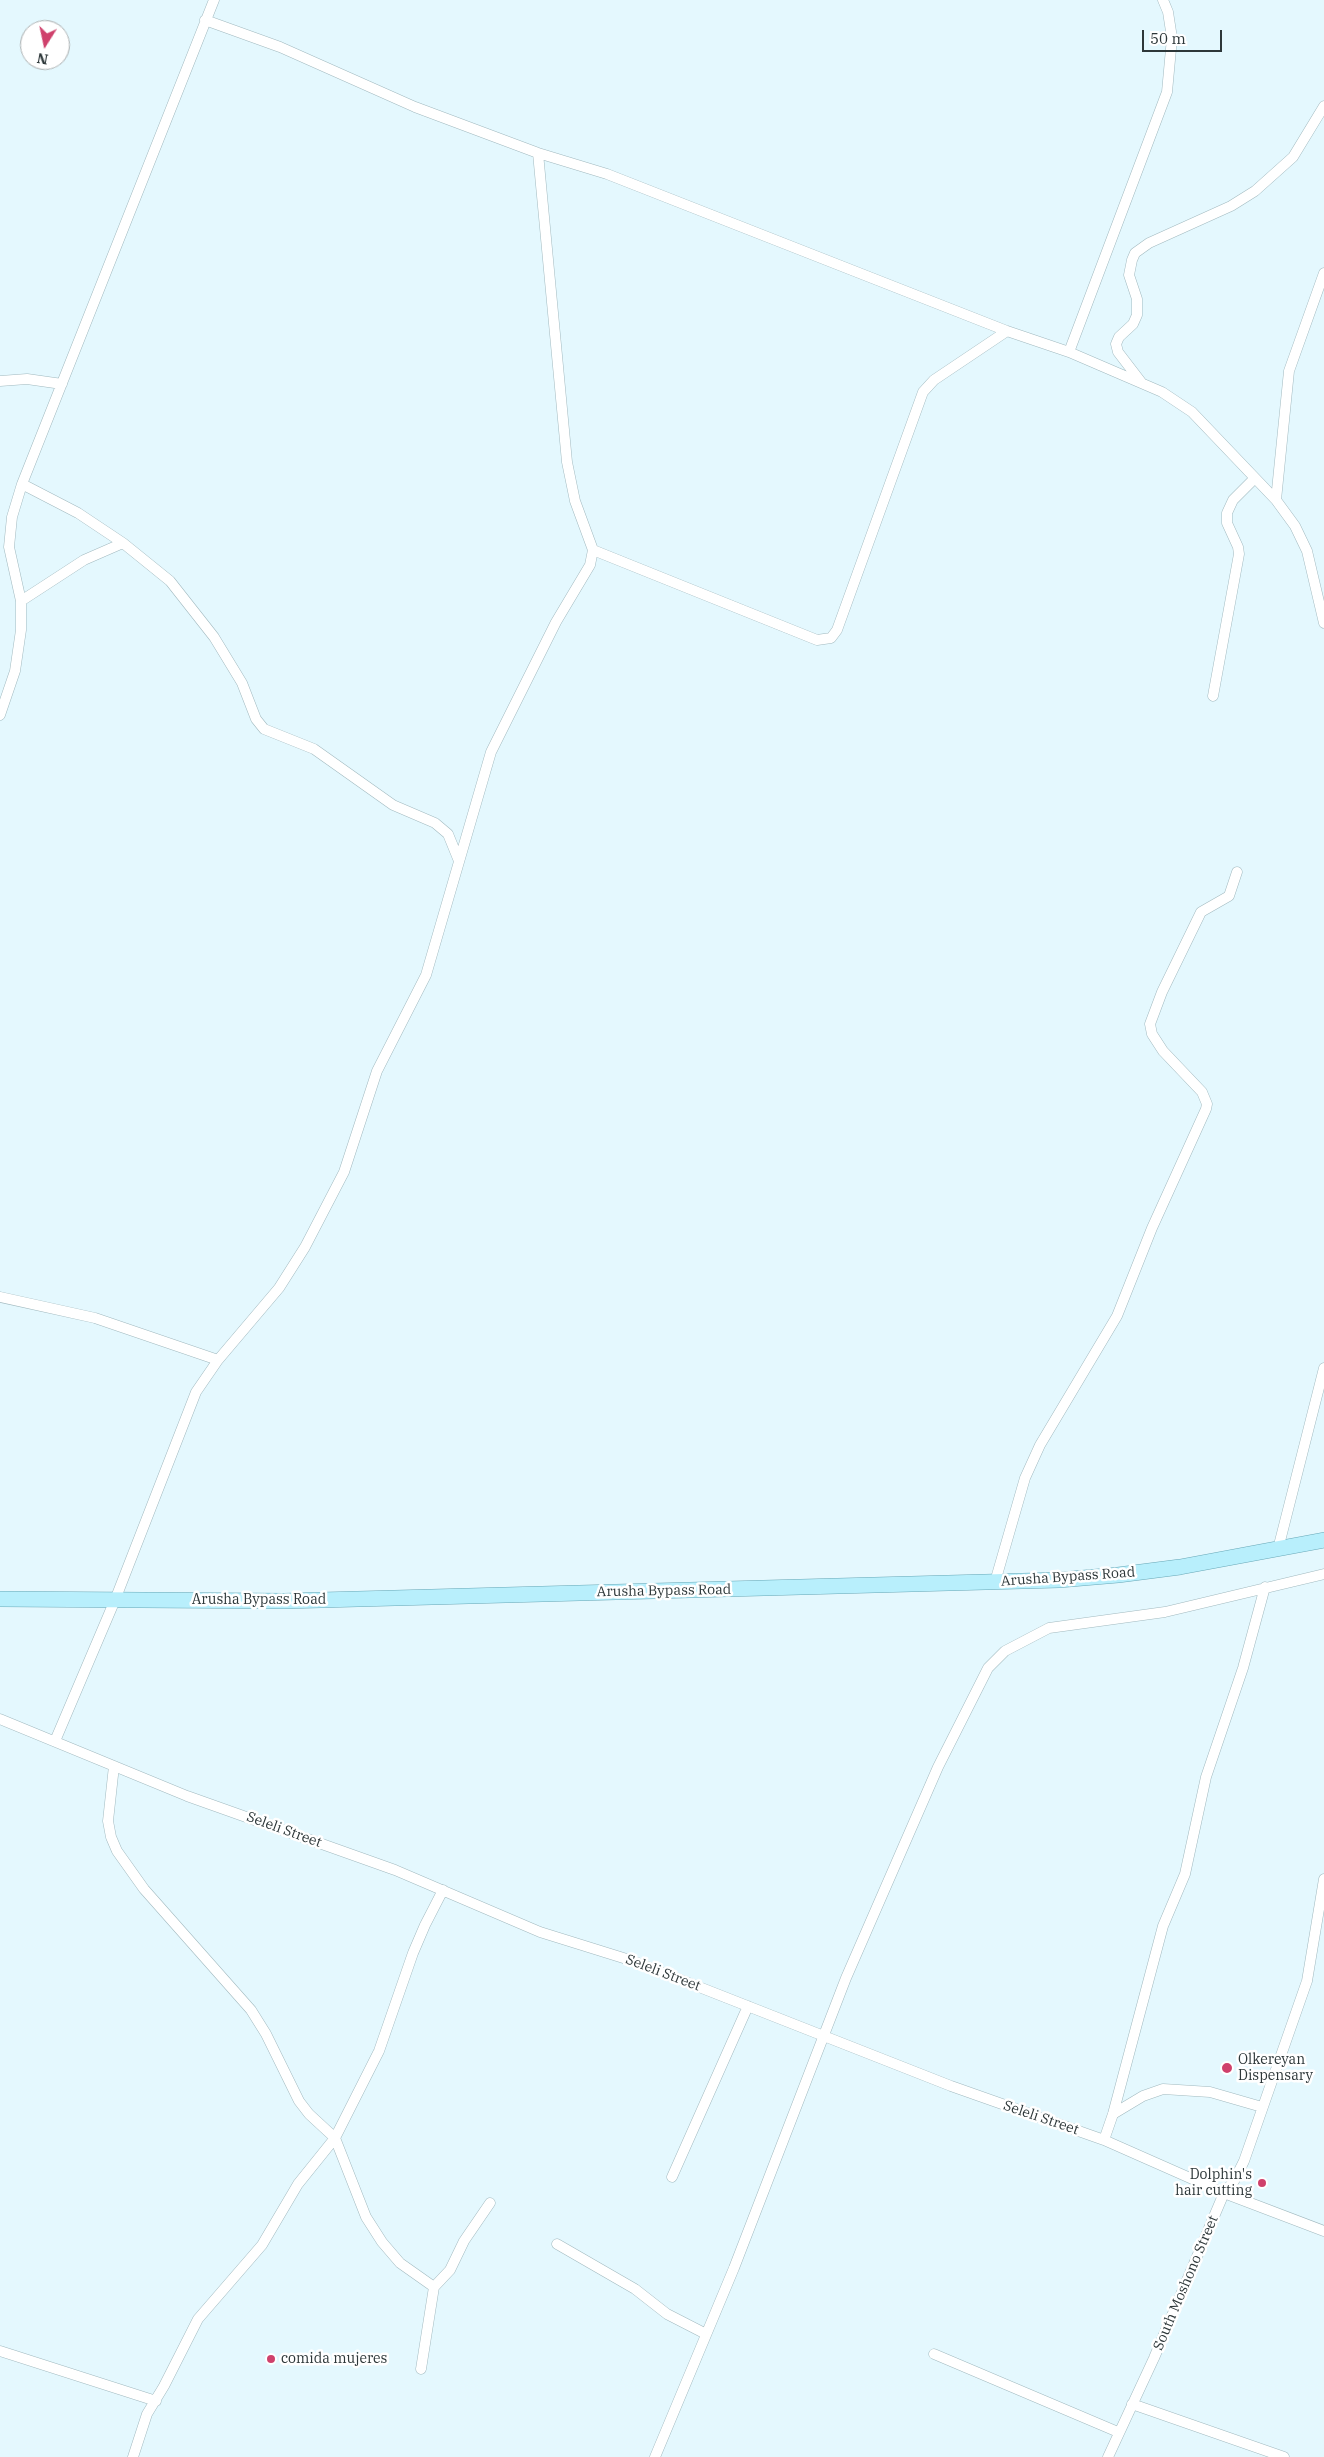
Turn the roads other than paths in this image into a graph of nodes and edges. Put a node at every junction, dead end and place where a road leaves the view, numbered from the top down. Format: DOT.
graph roads {
  1 [pos="214,0"];
  2 [pos="1163,0"];
  3 [pos="205,20"];
  4 [pos="1324,106"];
  5 [pos="538,153"];
  6 [pos="1324,272"];
  7 [pos="1007,332"];
  8 [pos="1070,352"];
  9 [pos="0,381"];
  10 [pos="1141,382"];
  11 [pos="62,384"];
  12 [pos="1255,478"];
  13 [pos="22,484"];
  14 [pos="1276,500"];
  15 [pos="124,543"];
  16 [pos="593,550"];
  17 [pos="21,600"];
  18 [pos="1324,623"];
  19 [pos="1213,696"];
  20 [pos="0,715"];
  21 [pos="459,861"];
  22 [pos="1237,872"];
  23 [pos="0,1297"];
  24 [pos="218,1360"];
  25 [pos="1324,1368"];
  26 [pos="1324,1540"];
  27 [pos="1278,1549"];
  28 [pos="1324,1574"];
  29 [pos="995,1582"];
  30 [pos="1265,1587"];
  31 [pos="0,1599"];
  32 [pos="115,1600"];
  33 [pos="0,1719"];
  34 [pos="55,1741"];
  35 [pos="114,1766"];
  36 [pos="1324,1879"];
  37 [pos="444,1890"];
  38 [pos="748,2006"];
  39 [pos="825,2038"];
  40 [pos="1262,2107"];
  41 [pos="1114,2114"];
  42 [pos="335,2138"];
  43 [pos="1104,2140"];
  44 [pos="672,2177"];
  45 [pos="1224,2193"];
  46 [pos="490,2203"];
  47 [pos="1324,2231"];
  48 [pos="557,2244"];
  49 [pos="434,2287"];
  50 [pos="706,2334"];
  51 [pos="0,2351"];
  52 [pos="934,2354"];
  53 [pos="421,2369"];
  54 [pos="156,2401"];
  55 [pos="1132,2404"];
  56 [pos="1118,2432"];
  57 [pos="134,2457"];
  58 [pos="655,2457"];
  59 [pos="1108,2457"];
  60 [pos="1284,2457"];
  1 -- 3 [label="street"];
  2 -- 8 [label="street"];
  3 -- 5 [label="street"];
  3 -- 11 [label="street"];
  4 -- 10 [label="street"];
  5 -- 7 [label="street"];
  5 -- 16 [label="street"];
  6 -- 14 [label="street"];
  7 -- 8 [label="street"];
  7 -- 16 [label="street"];
  8 -- 10 [label="street"];
  9 -- 11 [label="street"];
  10 -- 12 [label="street"];
  11 -- 13 [label="street"];
  12 -- 14 [label="street"];
  12 -- 19 [label="street"];
  13 -- 15 [label="street"];
  13 -- 17 [label="street"];
  14 -- 18 [label="street"];
  15 -- 17 [label="street"];
  15 -- 21 [label="street"];
  16 -- 21 [label="street"];
  17 -- 20 [label="street"];
  21 -- 24 [label="street"];
  22 -- 29 [label="street"];
  23 -- 24 [label="street"];
  24 -- 32 [label="street"];
  25 -- 27 [label="street"];
  26 -- 27 [label="main road, Arusha Bypass Road"];
  27 -- 29 [label="main road, Arusha Bypass Road"];
  28 -- 30 [label="street"];
  29 -- 32 [label="main road, Arusha Bypass Road"];
  30 -- 39 [label="street"];
  30 -- 41 [label="street"];
  31 -- 32 [label="main road, Arusha Bypass Road"];
  32 -- 34 [label="street"];
  33 -- 34 [label="street, Seleli Street"];
  34 -- 35 [label="street, Seleli Street"];
  35 -- 37 [label="street, Seleli Street"];
  35 -- 42 [label="street"];
  36 -- 40 [label="street, South Moshono Street"];
  37 -- 38 [label="street, Seleli Street"];
  37 -- 42 [label="street"];
  38 -- 39 [label="street, Seleli Street"];
  38 -- 44 [label="street"];
  39 -- 43 [label="street, Seleli Street"];
  39 -- 50 [label="street"];
  40 -- 41 [label="street"];
  40 -- 45 [label="street, South Moshono Street"];
  41 -- 43 [label="street"];
  42 -- 49 [label="street"];
  42 -- 54 [label="street"];
  43 -- 45 [label="street, Seleli Street"];
  45 -- 47 [label="street, Seleli Street"];
  45 -- 55 [label="street, South Moshono Street"];
  46 -- 49 [label="street"];
  48 -- 50 [label="street"];
  49 -- 53 [label="street"];
  50 -- 58 [label="street"];
  51 -- 54 [label="street"];
  52 -- 56 [label="street"];
  54 -- 57 [label="street"];
  55 -- 56 [label="street, South Moshono Street"];
  55 -- 60 [label="street"];
  56 -- 59 [label="street, South Moshono Street"];
}
